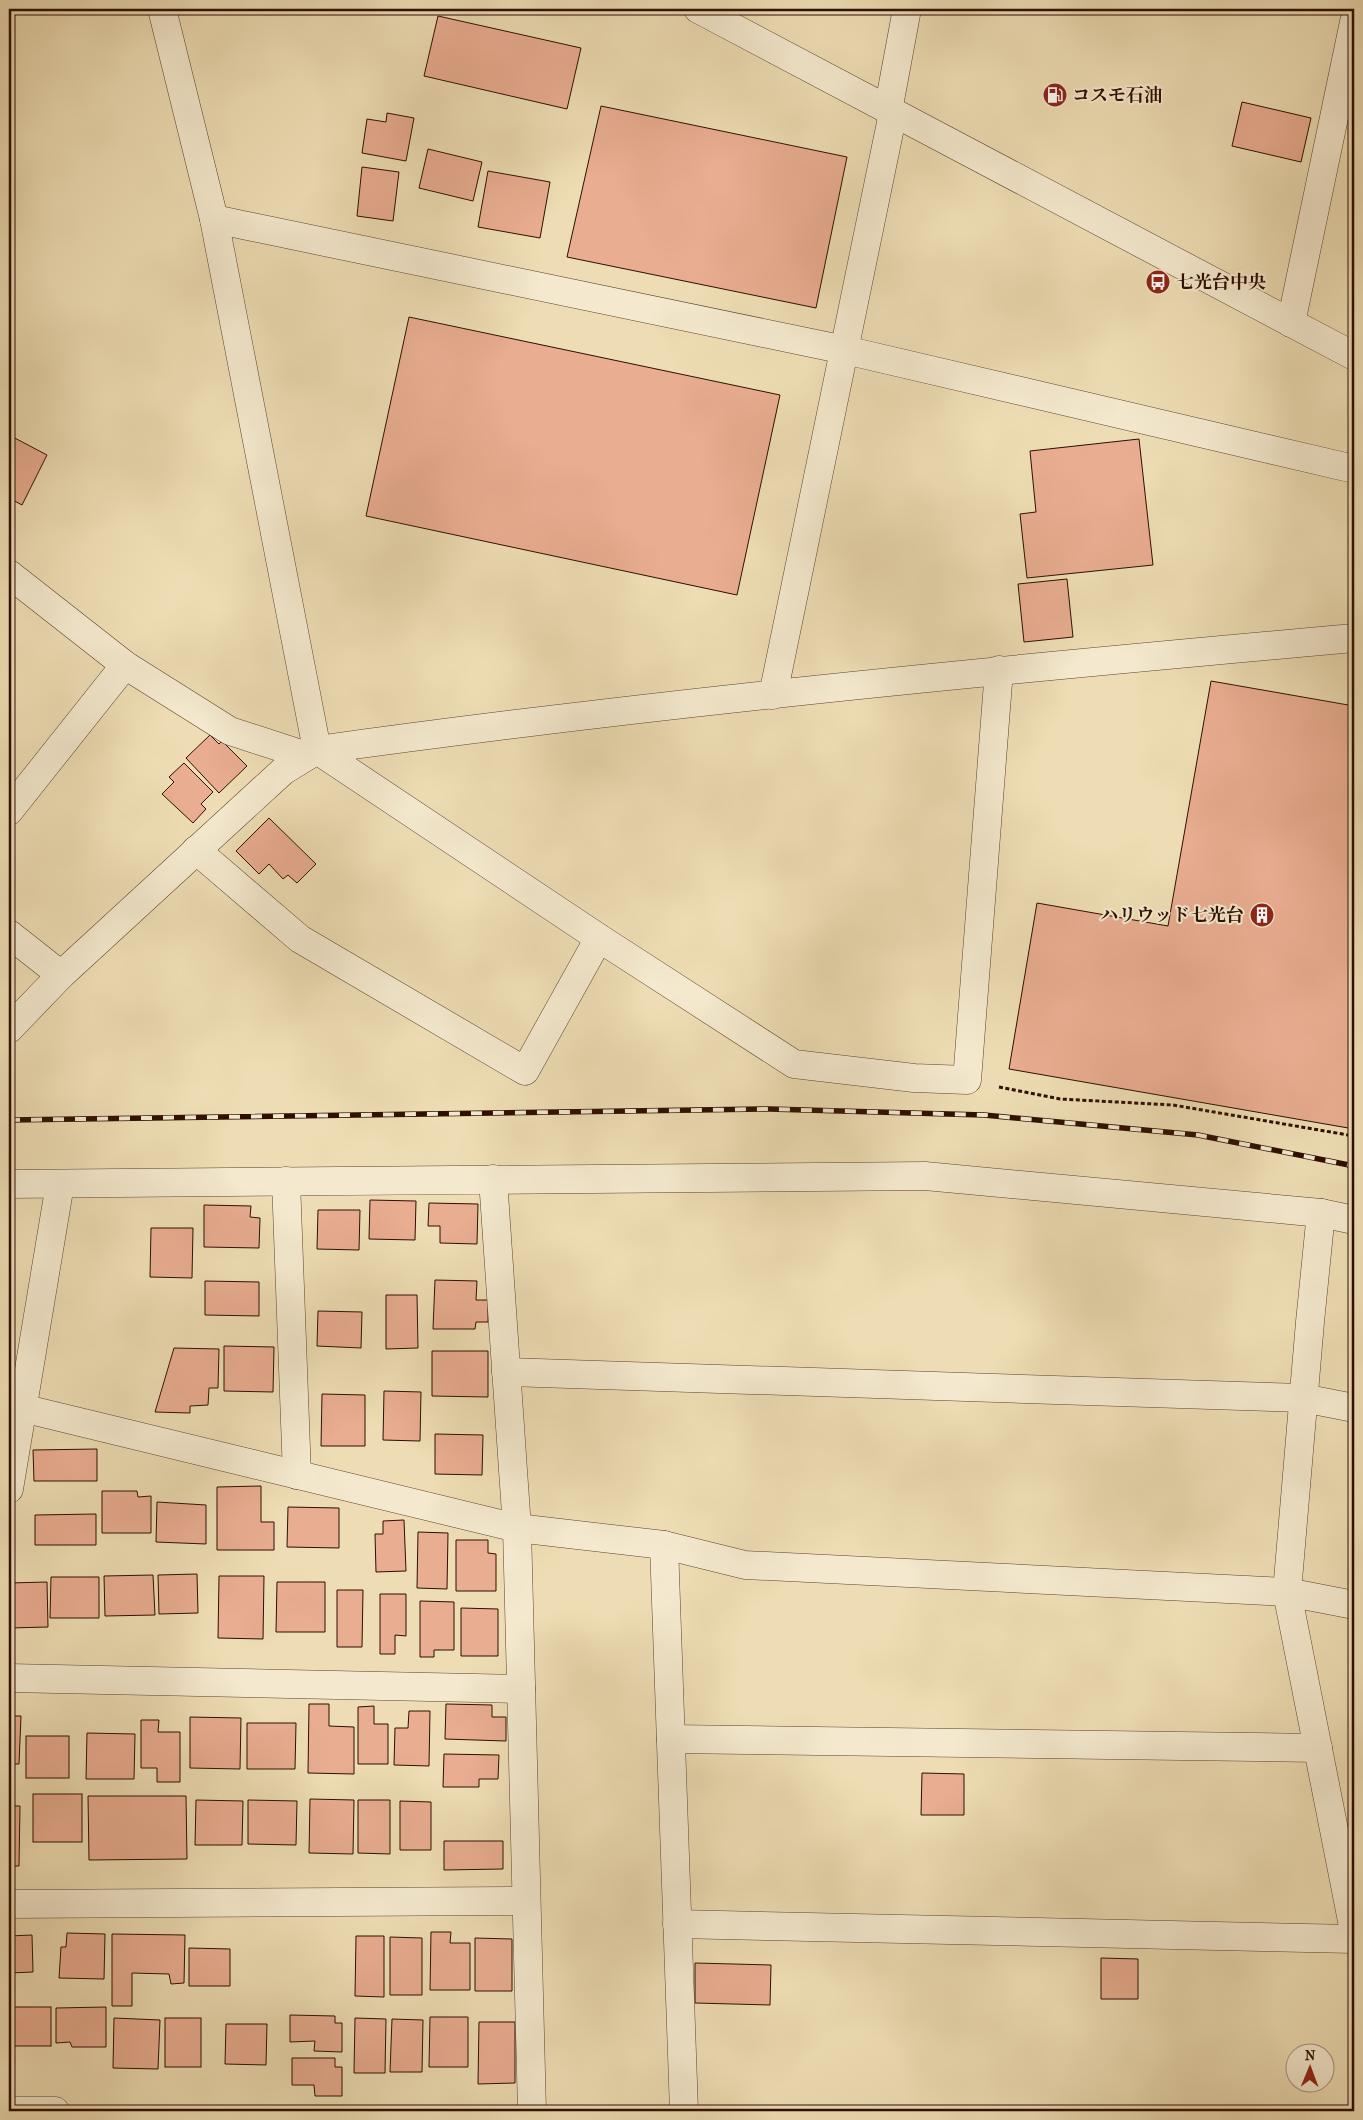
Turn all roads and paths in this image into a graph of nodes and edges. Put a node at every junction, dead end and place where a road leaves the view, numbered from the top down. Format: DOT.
graph roads {
  1 [pos="162,9"];
  2 [pos="698,9"];
  3 [pos="907,9"];
  4 [pos="1354,22"];
  5 [pos="890,112"];
  6 [pos="214,219"];
  7 [pos="1291,323"];
  8 [pos="844,350"];
  9 [pos="1354,356"];
  10 [pos="1354,469"];
  11 [pos="13,587"];
  12 [pos="1354,638"];
  13 [pos="125,665"];
  14 [pos="999,670"];
  15 [pos="773,694"];
  16 [pos="312,753"];
  17 [pos="9,811"];
  18 [pos="196,850"];
  19 [pos="9,934"];
  20 [pos="599,938"];
  21 [pos="61,975"];
  22 [pos="9,1029"];
  23 [pos="967,1080"];
  24 [pos="1354,1136"];
  25 [pos="493,1180"];
  26 [pos="286,1181"];
  27 [pos="9,1184"];
  28 [pos="60,1184"];
  29 [pos="1321,1213"];
  30 [pos="1354,1220"];
  31 [pos="506,1372"];
  32 [pos="1304,1398"];
  33 [pos="22,1408"];
  34 [pos="1354,1408"];
  35 [pos="297,1475"];
  36 [pos="9,1489"];
  37 [pos="517,1528"];
  38 [pos="664,1545"];
  39 [pos="1287,1592"];
  40 [pos="1354,1605"];
  41 [pos="9,1678"];
  42 [pos="521,1689"];
  43 [pos="671,1740"];
  44 [pos="1318,1748"];
  45 [pos="526,1901"];
  46 [pos="9,1904"];
  47 [pos="677,1924"];
  48 [pos="1354,1931"];
  49 [pos="1354,1939"];
  50 [pos="9,2111"];
  51 [pos="55,2111"];
  52 [pos="532,2111"];
  53 [pos="684,2111"];
  1 -- 6 [label="street"];
  2 -- 5 [label="street"];
  3 -- 5 [label="street"];
  4 -- 7 [label="street"];
  5 -- 7 [label="street"];
  5 -- 8 [label="street"];
  6 -- 8 [label="street"];
  6 -- 16 [label="street"];
  7 -- 9 [label="street"];
  8 -- 10 [label="street"];
  8 -- 15 [label="street"];
  11 -- 13 [label="street"];
  12 -- 14 [label="street"];
  13 -- 16 [label="street"];
  13 -- 17 [label="street"];
  14 -- 15 [label="street"];
  14 -- 23 [label="street"];
  15 -- 16 [label="street"];
  16 -- 18 [label="street"];
  16 -- 20 [label="street"];
  18 -- 20 [label="street"];
  18 -- 21 [label="street"];
  19 -- 21 [label="street"];
  20 -- 23 [label="street"];
  21 -- 22 [label="street"];
  23 -- 24 [label="path"];
  25 -- 26 [label="street"];
  25 -- 29 [label="street"];
  25 -- 31 [label="street"];
  26 -- 28 [label="street"];
  26 -- 35 [label="street"];
  27 -- 28 [label="street"];
  28 -- 33 [label="street"];
  29 -- 30 [label="street"];
  29 -- 32 [label="street"];
  31 -- 32 [label="street"];
  31 -- 37 [label="street"];
  32 -- 34 [label="street"];
  32 -- 39 [label="street"];
  33 -- 35 [label="street"];
  33 -- 36 [label="street"];
  35 -- 37 [label="street"];
  37 -- 38 [label="street"];
  37 -- 42 [label="street"];
  38 -- 39 [label="street"];
  38 -- 43 [label="street"];
  39 -- 40 [label="street"];
  39 -- 44 [label="street"];
  41 -- 42 [label="street"];
  42 -- 45 [label="street"];
  43 -- 44 [label="street"];
  43 -- 47 [label="street"];
  44 -- 48 [label="street"];
  45 -- 46 [label="street"];
  45 -- 52 [label="street"];
  47 -- 49 [label="street"];
  47 -- 53 [label="street"];
  50 -- 51 [label="street"];
}
